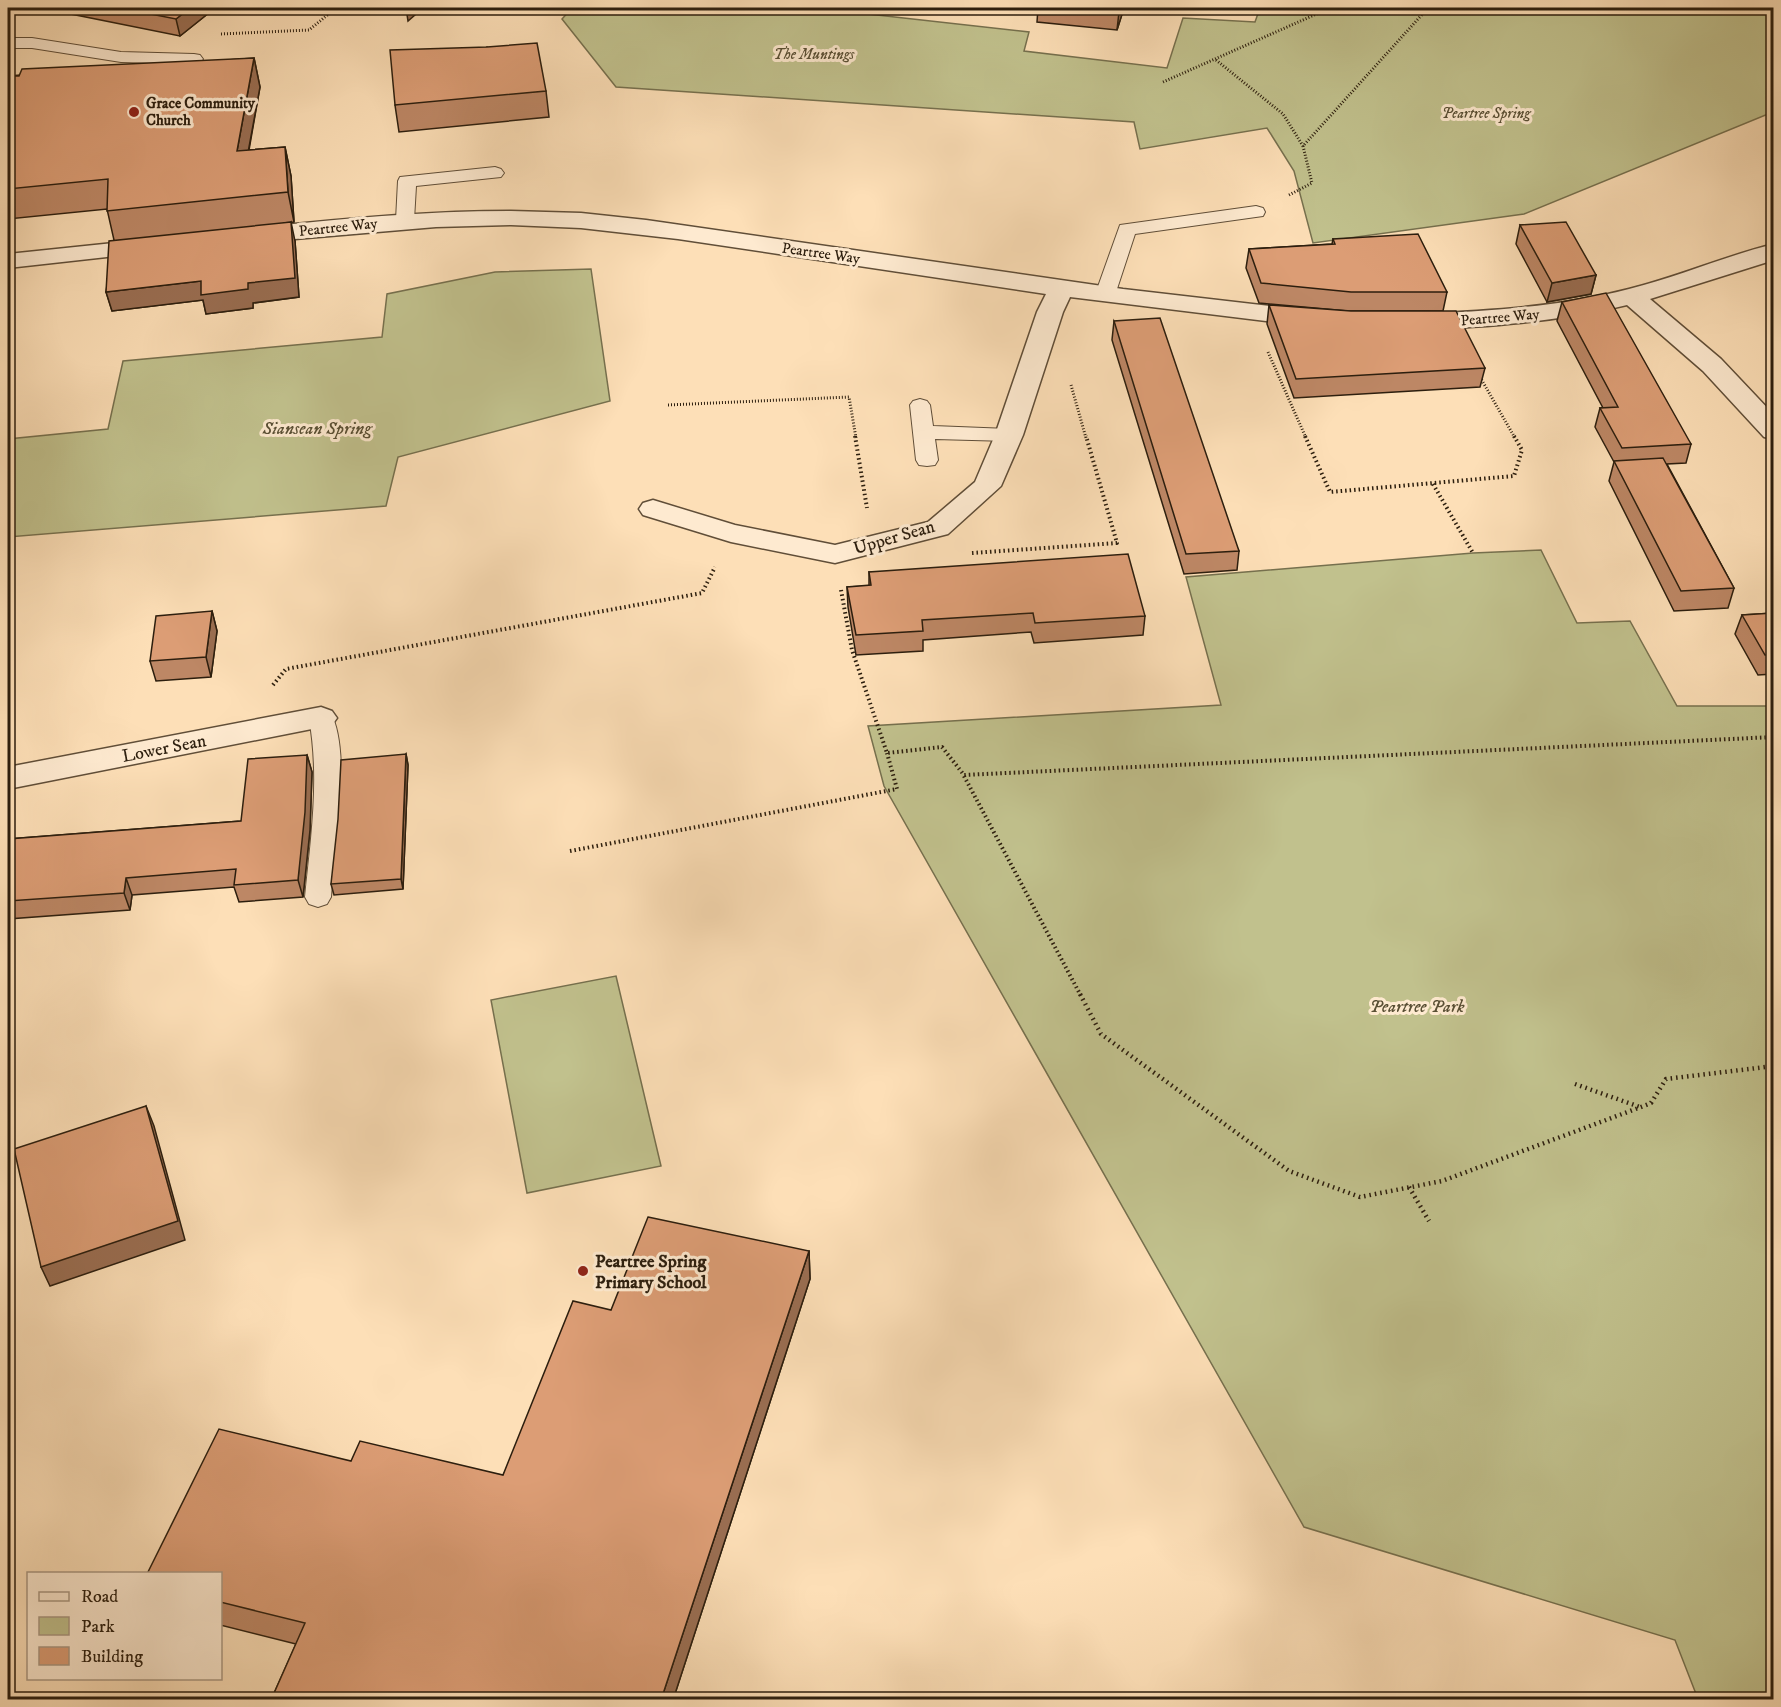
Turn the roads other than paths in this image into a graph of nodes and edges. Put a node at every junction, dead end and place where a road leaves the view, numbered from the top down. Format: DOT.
graph roads {
  1 [pos="8,43"];
  2 [pos="194,59"];
  3 [pos="495,173"];
  4 [pos="1256,212"];
  5 [pos="405,220"];
  6 [pos="228,238"];
  7 [pos="170,244"];
  8 [pos="1773,251"];
  9 [pos="8,261"];
  10 [pos="1062,288"];
  11 [pos="1105,296"];
  12 [pos="1632,297"];
  13 [pos="1338,320"];
  14 [pos="1392,323"];
  15 [pos="920,405"];
  16 [pos="1773,431"];
  17 [pos="923,432"];
  18 [pos="1009,435"];
  19 [pos="927,460"];
  20 [pos="654,509"];
  21 [pos="321,718"];
  22 [pos="8,778"];
  23 [pos="318,897"];
  1 -- 2 [label="lane"];
  3 -- 5 [label="lane"];
  4 -- 11 [label="lane"];
  5 -- 6 [label="street, Peartree Way"];
  5 -- 10 [label="street, Peartree Way"];
  7 -- 9 [label="street"];
  8 -- 12 [label="street, Peartree Way"];
  10 -- 11 [label="street, Peartree Way"];
  10 -- 18 [label="street, Upper Sean"];
  11 -- 13 [label="street, Peartree Way"];
  12 -- 14 [label="street, Peartree Way"];
  12 -- 16 [label="street"];
  15 -- 17 [label="lane"];
  17 -- 18 [label="lane"];
  17 -- 19 [label="lane"];
  18 -- 20 [label="street, Upper Sean"];
  21 -- 22 [label="street, Lower Sean"];
  21 -- 23 [label="lane"];
}
